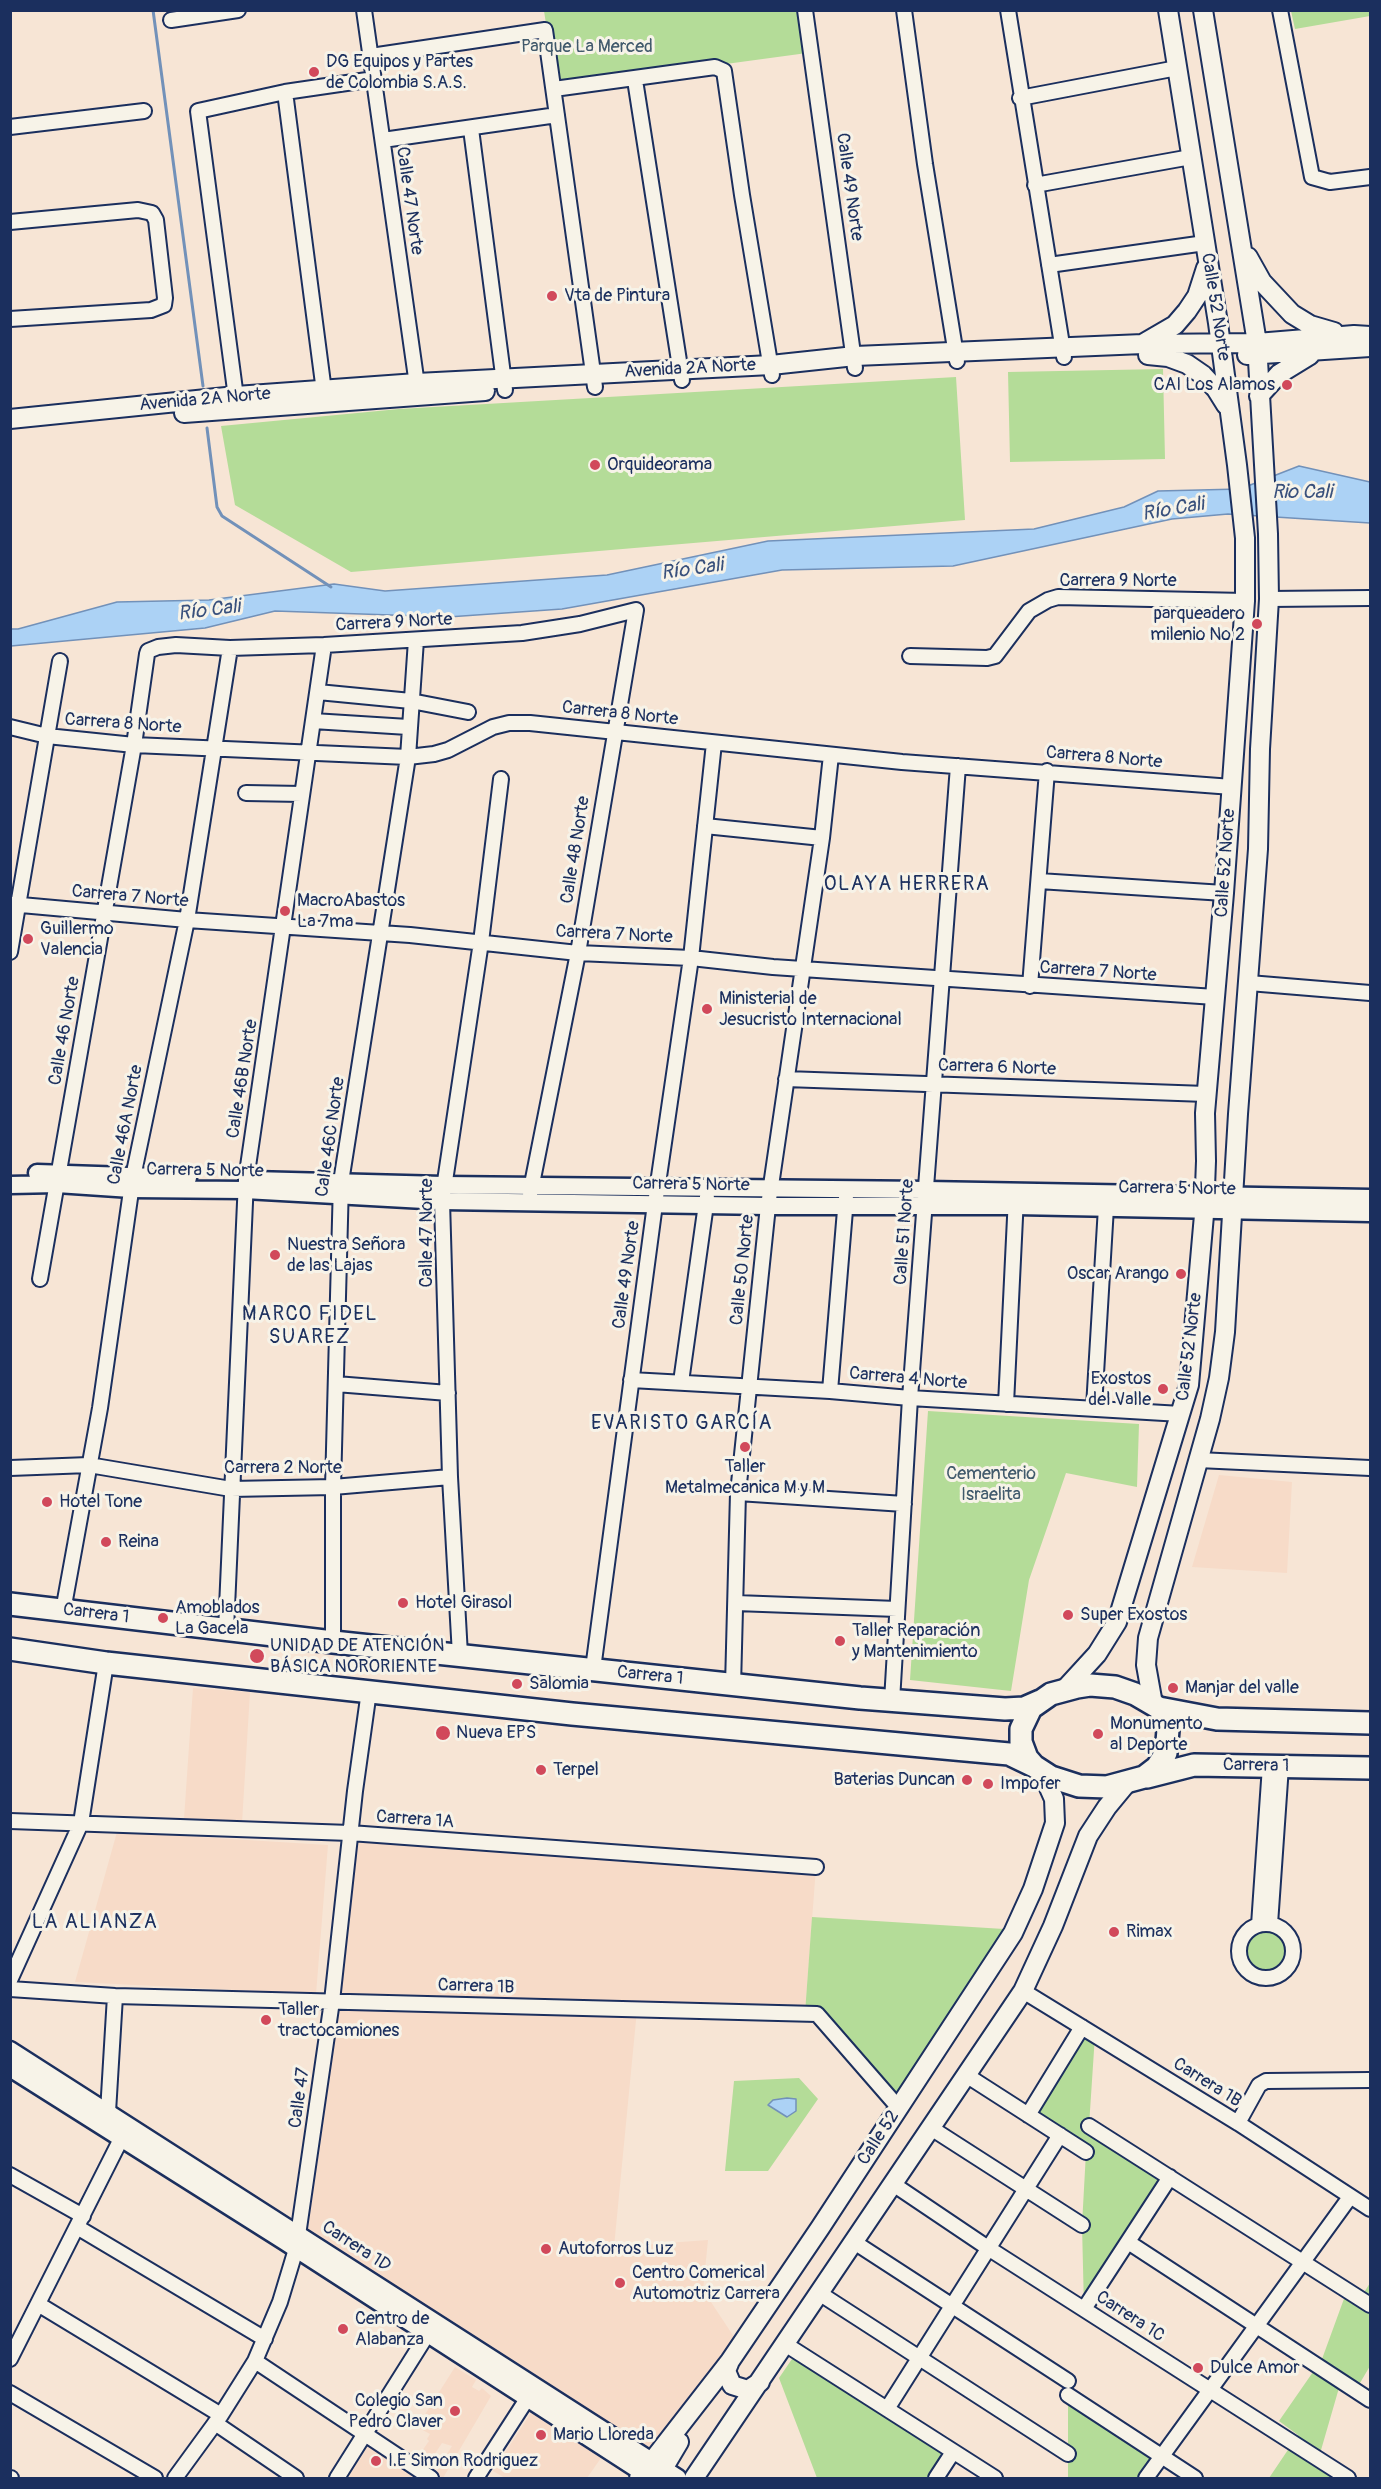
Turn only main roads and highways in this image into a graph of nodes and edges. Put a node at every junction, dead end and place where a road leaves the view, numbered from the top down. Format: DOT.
graph roads {
  1 [pos="1168,10"];
  2 [pos="1203,10"];
  3 [pos="1238,222"];
  4 [pos="1206,252"];
  5 [pos="1253,321"];
  6 [pos="1218,323"];
  7 [pos="1362,335"];
  8 [pos="1371,347"];
  9 [pos="1146,350"];
  10 [pos="1221,350"];
  11 [pos="1254,351"];
  12 [pos="1317,352"];
  13 [pos="237,402"];
  14 [pos="1260,404"];
  15 [pos="10,419"];
  16 [pos="1231,422"];
  17 [pos="10,428"];
  18 [pos="1235,722"];
  19 [pos="1261,726"];
  20 [pos="1205,1113"];
  21 [pos="1238,1114"];
  22 [pos="1218,1202"];
  23 [pos="1194,1323"];
  24 [pos="1225,1332"];
  25 [pos="10,1604"];
  26 [pos="10,1649"];
  27 [pos="1064,1690"];
  28 [pos="1040,1701"];
  29 [pos="1156,1706"];
  30 [pos="1371,1723"];
  31 [pos="1371,1768"];
  32 [pos="1038,1769"];
  33 [pos="1135,1781"];
  34 [pos="730,2361"];
  35 [pos="760,2381"];
  36 [pos="656,2474"];
  37 [pos="694,2478"];
  1 -- 4 [label="main road, Calle 52 Norte"];
  2 -- 3 [label="main road, Calle 52 Norte"];
  3 -- 5 [label="main road, Calle 52 Norte"];
  3 -- 7 [label="main road"];
  4 -- 6 [label="main road, Calle 52 Norte"];
  4 -- 9 [label="main road"];
  5 -- 6 [label="main road"];
  5 -- 11 [label="main road, Calle 52 Norte"];
  6 -- 10 [label="main road, Calle 52 Norte"];
  7 -- 11 [label="main road, Avenida 2A Norte"];
  8 -- 12 [label="main road, Avenida 2A Norte"];
  9 -- 10 [label="main road, Avenida 2A Norte"];
  9 -- 13 [label="main road, Avenida 2A Norte"];
  9 -- 16 [label="main road"];
  10 -- 11 [label="main road, Avenida 2A Norte"];
  10 -- 16 [label="main road, Calle 52 Norte"];
  11 -- 12 [label="main road, Avenida 2A Norte"];
  11 -- 14 [label="main road, Calle 52 Norte"];
  12 -- 14 [label="main road"];
  13 -- 15 [label="main road, Avenida 2A Norte"];
  13 -- 17 [label="main road, Avenida 2A Norte"];
  14 -- 19 [label="main road, Calle 52 Norte"];
  16 -- 18 [label="main road, Calle 52 Norte"];
  18 -- 19 [label="main road"];
  18 -- 20 [label="main road, Calle 52 Norte"];
  19 -- 21 [label="main road, Calle 52 Norte"];
  20 -- 21 [label="main road"];
  20 -- 22 [label="main road, Calle 52 Norte"];
  21 -- 22 [label="main road, Calle 52 Norte"];
  22 -- 23 [label="main road, Calle 52 Norte"];
  22 -- 24 [label="main road, Calle 52 Norte"];
  23 -- 24 [label="main road"];
  23 -- 27 [label="main road, Calle 52 Norte"];
  24 -- 29 [label="main road, Calle 52 Norte"];
  25 -- 28 [label="main road, Carrera 1"];
  26 -- 32 [label="main road"];
  27 -- 28 [label="main road"];
  27 -- 29 [label="main road"];
  28 -- 32 [label="main road"];
  29 -- 30 [label="main road"];
  29 -- 33 [label="main road"];
  31 -- 33 [label="main road, Carrera 1"];
  32 -- 33 [label="main road"];
  32 -- 34 [label="main road, Calle 52"];
  33 -- 35 [label="main road, Calle 52"];
  34 -- 35 [label="main road"];
  34 -- 36 [label="main road, Calle 52"];
  35 -- 37 [label="main road, Calle 52"];
}
